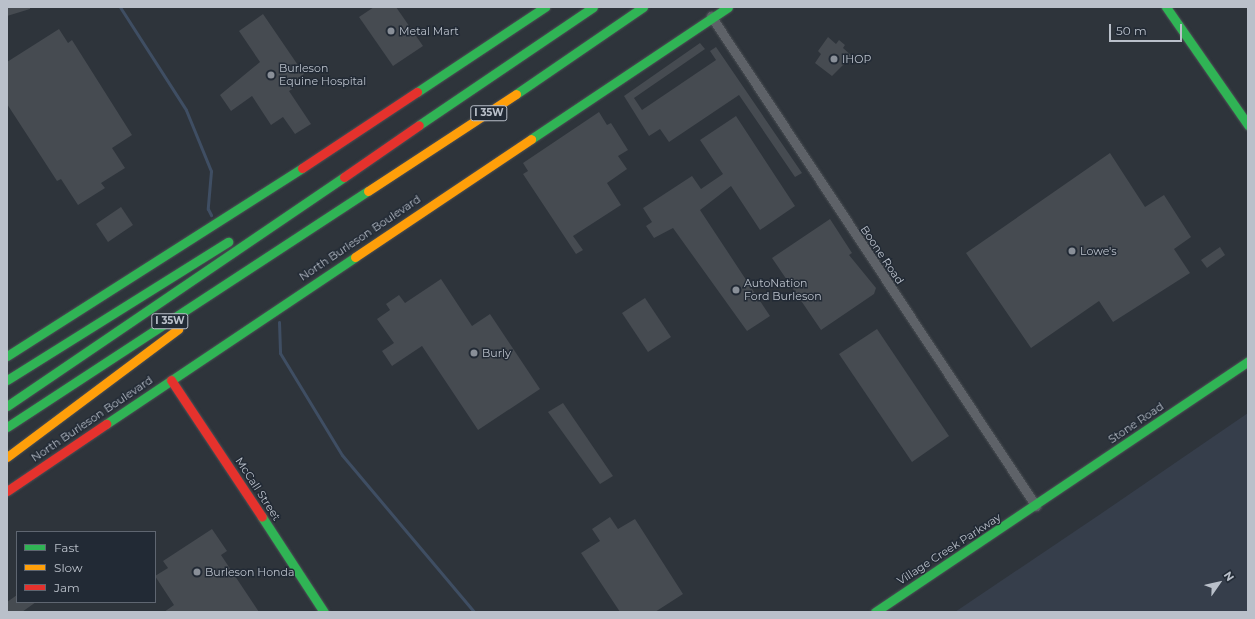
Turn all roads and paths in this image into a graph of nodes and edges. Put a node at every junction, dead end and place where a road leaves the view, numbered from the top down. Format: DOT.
graph roads {
  1 [pos="593,7"];
  2 [pos="643,7"];
  3 [pos="728,7"];
  4 [pos="1166,7"];
  5 [pos="539,9"];
  6 [pos="711,16"];
  7 [pos="1248,125"];
  8 [pos="316,193"];
  9 [pos="332,215"];
  10 [pos="250,228"];
  11 [pos="237,236"];
  12 [pos="7,356"];
  13 [pos="1248,361"];
  14 [pos="7,380"];
  15 [pos="171,380"];
  16 [pos="7,406"];
  17 [pos="7,427"];
  18 [pos="7,457"];
  19 [pos="7,491"];
  20 [pos="1036,506"];
  21 [pos="324,612"];
  22 [pos="875,612"];
  1 -- 8 [label="main road, I 35W"];
  2 -- 9 [label="main road, I 35W"];
  3 -- 6 [label="main road, North Burleson Boulevard"];
  4 -- 7 [label="main road"];
  5 -- 12 [label="main road"];
  6 -- 15 [label="main road, North Burleson Boulevard"];
  6 -- 20 [label="street, Boone Road"];
  8 -- 10 [label="main road"];
  8 -- 16 [label="main road, I 35W"];
  9 -- 17 [label="main road, I 35W"];
  9 -- 18 [label="main road"];
  11 -- 14 [label="main road"];
  13 -- 20 [label="main road, Stone Road"];
  15 -- 19 [label="main road, North Burleson Boulevard"];
  15 -- 21 [label="main road, McCall Street"];
  20 -- 22 [label="main road, Village Creek Parkway"];
}
